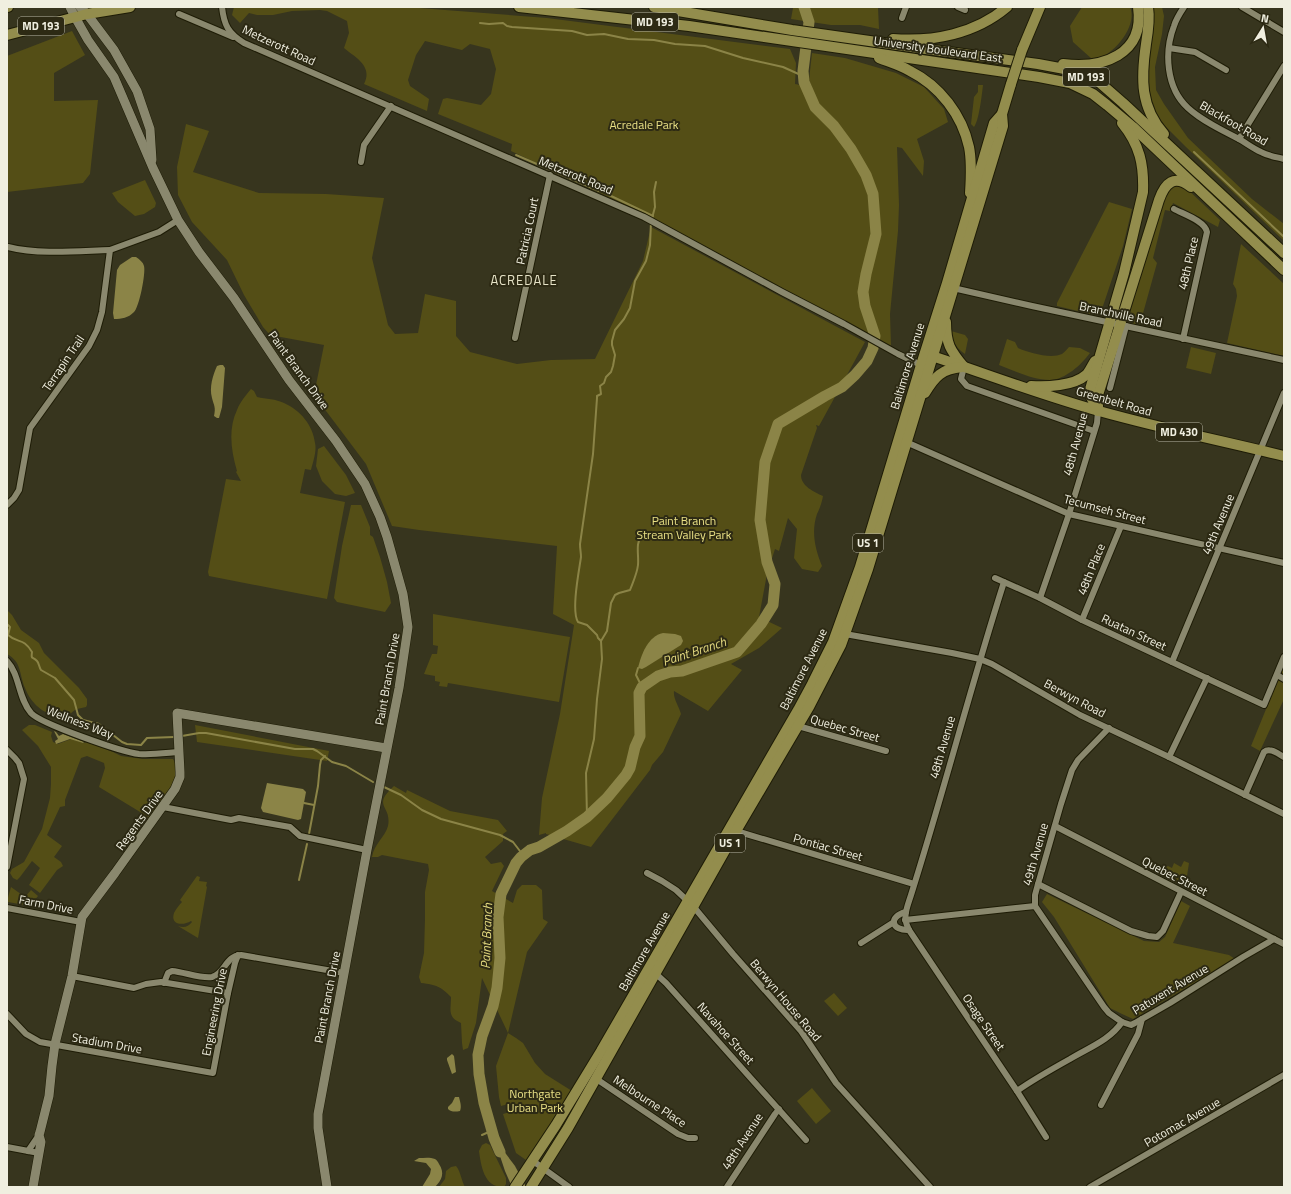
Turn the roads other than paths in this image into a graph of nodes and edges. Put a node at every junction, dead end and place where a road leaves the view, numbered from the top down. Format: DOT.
graph roads {
  1 [pos="70,7"];
  2 [pos="130,7"];
  3 [pos="222,7"];
  4 [pos="519,7"];
  5 [pos="654,7"];
  6 [pos="906,7"];
  7 [pos="958,7"];
  8 [pos="1007,7"];
  9 [pos="1138,7"];
  10 [pos="1148,7"];
  11 [pos="1184,7"];
  12 [pos="1242,7"];
  13 [pos="1040,9"];
  14 [pos="84,10"];
  15 [pos="965,10"];
  16 [pos="179,14"];
  17 [pos="75,17"];
  18 [pos="902,18"];
  19 [pos="1284,32"];
  20 [pos="7,35"];
  21 [pos="791,35"];
  22 [pos="824,35"];
  23 [pos="235,38"];
  24 [pos="1170,48"];
  25 [pos="856,50"];
  26 [pos="956,53"];
  27 [pos="1284,66"];
  28 [pos="1226,70"];
  29 [pos="1107,105"];
  30 [pos="391,106"];
  31 [pos="1002,114"];
  32 [pos="1239,139"];
  33 [pos="1284,159"];
  34 [pos="361,162"];
  35 [pos="153,168"];
  36 [pos="1200,174"];
  37 [pos="550,176"];
  38 [pos="1174,209"];
  39 [pos="969,211"];
  40 [pos="1225,215"];
  41 [pos="178,220"];
  42 [pos="8,247"];
  43 [pos="110,250"];
  44 [pos="1284,253"];
  45 [pos="1284,270"];
  46 [pos="954,288"];
  47 [pos="946,313"];
  48 [pos="1119,325"];
  49 [pos="515,338"];
  50 [pos="1183,339"];
  51 [pos="1101,353"];
  52 [pos="928,355"];
  53 [pos="1284,360"];
  54 [pos="925,366"];
  55 [pos="964,367"];
  56 [pos="1021,386"];
  57 [pos="1110,388"];
  58 [pos="1284,394"];
  59 [pos="1098,411"];
  60 [pos="915,413"];
  61 [pos="1094,430"];
  62 [pos="906,442"];
  63 [pos="1260,450"];
  64 [pos="1284,456"];
  65 [pos="7,505"];
  66 [pos="1069,514"];
  67 [pos="1121,526"];
  68 [pos="1220,548"];
  69 [pos="1284,563"];
  70 [pos="995,578"];
  71 [pos="1004,582"];
  72 [pos="1040,598"];
  73 [pos="1082,620"];
  74 [pos="845,634"];
  75 [pos="1284,657"];
  76 [pos="980,659"];
  77 [pos="7,661"];
  78 [pos="1172,662"];
  79 [pos="1277,675"];
  80 [pos="1207,678"];
  81 [pos="1284,679"];
  82 [pos="798,726"];
  83 [pos="1109,728"];
  84 [pos="386,748"];
  85 [pos="7,750"];
  86 [pos="886,751"];
  87 [pos="179,752"];
  88 [pos="1169,757"];
  89 [pos="1284,757"];
  90 [pos="1245,795"];
  91 [pos="163,807"];
  92 [pos="1284,814"];
  93 [pos="1055,826"];
  94 [pos="736,831"];
  95 [pos="366,850"];
  96 [pos="7,867"];
  97 [pos="647,873"];
  98 [pos="914,884"];
  99 [pos="1038,884"];
  100 [pos="1181,892"];
  101 [pos="691,904"];
  102 [pos="1035,906"];
  103 [pos="7,908"];
  104 [pos="906,912"];
  105 [pos="905,920"];
  106 [pos="81,922"];
  107 [pos="894,922"];
  108 [pos="909,930"];
  109 [pos="1274,939"];
  110 [pos="861,943"];
  111 [pos="1284,944"];
  112 [pos="238,955"];
  113 [pos="344,973"];
  114 [pos="655,973"];
  115 [pos="72,976"];
  116 [pos="164,983"];
  117 [pos="228,993"];
  118 [pos="7,1014"];
  119 [pos="1142,1019"];
  120 [pos="1122,1022"];
  121 [pos="55,1044"];
  122 [pos="213,1073"];
  123 [pos="1284,1075"];
  124 [pos="595,1078"];
  125 [pos="1017,1091"];
  126 [pos="1101,1106"];
  127 [pos="779,1110"];
  128 [pos="39,1135"];
  129 [pos="1046,1137"];
  130 [pos="695,1138"];
  131 [pos="806,1140"];
  132 [pos="7,1147"];
  133 [pos="28,1151"];
  134 [pos="39,1153"];
  135 [pos="533,1161"];
  136 [pos="543,1168"];
  137 [pos="33,1187"];
  138 [pos="327,1187"];
  139 [pos="515,1187"];
  140 [pos="532,1187"];
  141 [pos="569,1187"];
  142 [pos="726,1187"];
  143 [pos="930,1187"];
  144 [pos="1090,1187"];
  1 -- 17 [label="street, Paint Branch Drive"];
  2 -- 14 [label="main road, MD 193"];
  3 -- 23 [label="street, Metzerott Road"];
  4 -- 21 [label="main road, University Boulevard East / MD 193"];
  5 -- 21 [label="main road, University Boulevard East / MD 193"];
  6 -- 18 [label="street"];
  7 -- 15 [label="street"];
  8 -- 22 [label="main road"];
  9 -- 26 [label="main road"];
  10 -- 36 [label="main road"];
  11 -- 24 [label="street, Blackfoot Road"];
  12 -- 19 [label="street"];
  13 -- 31 [label="main road, Baltimore Avenue / US 1, bridge"];
  14 -- 17 [label="main road, MD 193"];
  14 -- 35 [label="street, Paint Branch Drive"];
  16 -- 23 [label="street"];
  17 -- 20 [label="main road, MD 193"];
  17 -- 35 [label="street, Paint Branch Drive"];
  21 -- 22 [label="main road, University Boulevard East / MD 193"];
  21 -- 25 [label="main road, University Boulevard East / MD 193"];
  22 -- 26 [label="main road, University Boulevard East / MD 193"];
  23 -- 30 [label="street, Metzerott Road"];
  24 -- 28 [label="street"];
  24 -- 32 [label="street, Blackfoot Road"];
  25 -- 29 [label="main road, University Boulevard East / MD 193"];
  25 -- 39 [label="main road"];
  26 -- 36 [label="main road, University Boulevard East / MD 193"];
  27 -- 32 [label="street"];
  29 -- 40 [label="main road, University Boulevard East / MD 193"];
  29 -- 48 [label="main road"];
  30 -- 34 [label="street"];
  30 -- 37 [label="street, Metzerott Road"];
  31 -- 39 [label="main road, Baltimore Avenue / US 1"];
  31 -- 46 [label="main road, Baltimore Avenue / US 1"];
  32 -- 33 [label="street, Blackfoot Road"];
  35 -- 41 [label="street, Paint Branch Drive"];
  36 -- 44 [label="main road, University Boulevard East / MD 193"];
  37 -- 49 [label="street, Patricia Court"];
  37 -- 54 [label="street, Metzerott Road"];
  38 -- 50 [label="street, 48th Place"];
  39 -- 52 [label="main road, Baltimore Avenue / US 1"];
  40 -- 45 [label="main road, University Boulevard East / MD 193"];
  40 -- 48 [label="main road"];
  41 -- 43 [label="street"];
  41 -- 84 [label="street, Paint Branch Drive"];
  42 -- 43 [label="street"];
  43 -- 65 [label="street, Terrapin Trail"];
  46 -- 47 [label="main road, Baltimore Avenue / US 1"];
  46 -- 48 [label="street, Branchville Road"];
  47 -- 52 [label="main road, Baltimore Avenue / US 1"];
  47 -- 55 [label="main road"];
  48 -- 50 [label="street, Branchville Road"];
  48 -- 51 [label="main road, 48th Avenue"];
  48 -- 57 [label="street"];
  48 -- 59 [label="main road, 48th Avenue"];
  50 -- 53 [label="street, Branchville Road"];
  51 -- 56 [label="main road"];
  51 -- 59 [label="main road, 48th Avenue"];
  52 -- 54 [label="main road, Baltimore Avenue / US 1"];
  52 -- 55 [label="main road, Greenbelt Road / MD 430"];
  54 -- 60 [label="main road, Baltimore Avenue / US 1"];
  54 -- 101 [label="main road, Baltimore Avenue / US 1"];
  55 -- 56 [label="main road, Greenbelt Road / MD 430"];
  55 -- 60 [label="main road"];
  55 -- 61 [label="street"];
  56 -- 59 [label="main road, Greenbelt Road / MD 430"];
  58 -- 63 [label="street, 49th Avenue"];
  59 -- 61 [label="street, 48th Avenue"];
  59 -- 63 [label="main road, Greenbelt Road / MD 430"];
  60 -- 62 [label="main road, Baltimore Avenue / US 1"];
  61 -- 66 [label="street, 48th Avenue"];
  62 -- 66 [label="street, Tecumseh Street"];
  62 -- 74 [label="main road, Baltimore Avenue / US 1"];
  63 -- 64 [label="main road, Greenbelt Road / MD 430"];
  63 -- 68 [label="street, 49th Avenue"];
  66 -- 67 [label="street, Tecumseh Street"];
  66 -- 72 [label="street, 48th Avenue"];
  67 -- 68 [label="street, Tecumseh Street"];
  67 -- 73 [label="street, 48th Place"];
  68 -- 69 [label="street, Tecumseh Street"];
  68 -- 78 [label="street, 49th Avenue"];
  70 -- 71 [label="street, Ruatan Street"];
  71 -- 72 [label="street, Ruatan Street"];
  71 -- 76 [label="street, 48th Avenue"];
  72 -- 73 [label="street, Ruatan Street"];
  73 -- 78 [label="street, Ruatan Street"];
  74 -- 76 [label="street, Berwyn Road"];
  74 -- 82 [label="main road, Baltimore Avenue / US 1"];
  75 -- 79 [label="street"];
  76 -- 83 [label="street, Berwyn Road"];
  76 -- 98 [label="street, 48th Avenue"];
  77 -- 87 [label="street, Wellness Way"];
  78 -- 80 [label="street, Ruatan Street"];
  79 -- 80 [label="street, Ruatan Street"];
  79 -- 81 [label="street"];
  80 -- 88 [label="street"];
  82 -- 86 [label="street, Quebec Street"];
  82 -- 94 [label="main road, Baltimore Avenue / US 1"];
  83 -- 88 [label="street, Berwyn Road"];
  83 -- 93 [label="street, 49th Avenue"];
  84 -- 87 [label="street, Regents Drive"];
  84 -- 95 [label="street, Paint Branch Drive"];
  85 -- 96 [label="street"];
  87 -- 91 [label="street, Regents Drive"];
  88 -- 90 [label="street, Berwyn Road"];
  89 -- 90 [label="street"];
  90 -- 92 [label="street, Berwyn Road"];
  91 -- 95 [label="street"];
  91 -- 106 [label="street, Regents Drive"];
  93 -- 99 [label="street, 49th Avenue"];
  93 -- 100 [label="street, Quebec Street"];
  94 -- 98 [label="street, Pontiac Street"];
  94 -- 101 [label="main road, Baltimore Avenue / US 1"];
  95 -- 113 [label="street, Paint Branch Drive"];
  97 -- 101 [label="street, Berwyn House Road"];
  98 -- 104 [label="street, 48th Avenue"];
  99 -- 100 [label="street"];
  99 -- 102 [label="street, 49th Avenue"];
  100 -- 109 [label="street, Quebec Street"];
  101 -- 114 [label="main road, Baltimore Avenue / US 1"];
  101 -- 135 [label="main road, Baltimore Avenue / US 1"];
  101 -- 143 [label="street, Berwyn House Road"];
  102 -- 105 [label="street"];
  102 -- 120 [label="street"];
  103 -- 106 [label="street, Farm Drive"];
  104 -- 105 [label="street, 48th Avenue"];
  104 -- 107 [label="street"];
  105 -- 108 [label="street, Osage Street"];
  106 -- 115 [label="street, Regents Drive"];
  107 -- 108 [label="street"];
  107 -- 110 [label="street"];
  108 -- 125 [label="street, Osage Street"];
  109 -- 111 [label="street, Quebec Street"];
  109 -- 119 [label="street, Patuxent Avenue"];
  112 -- 113 [label="street, Engineering Drive"];
  112 -- 116 [label="street, Engineering Drive"];
  112 -- 117 [label="street, Engineering Drive"];
  113 -- 138 [label="street, Paint Branch Drive"];
  114 -- 124 [label="main road, Baltimore Avenue / US 1"];
  114 -- 127 [label="street, Navahoe Street"];
  115 -- 116 [label="street"];
  115 -- 121 [label="street, Regents Drive"];
  116 -- 117 [label="street"];
  117 -- 122 [label="street, Engineering Drive"];
  118 -- 121 [label="street, Stadium Drive"];
  119 -- 120 [label="street, Patuxent Avenue"];
  119 -- 126 [label="street"];
  120 -- 125 [label="street, Patuxent Avenue"];
  121 -- 122 [label="street, Stadium Drive"];
  121 -- 128 [label="street, Regents Drive"];
  123 -- 144 [label="street, Potomac Avenue"];
  124 -- 130 [label="street, Melbourne Place"];
  124 -- 136 [label="main road, Baltimore Avenue / US 1"];
  125 -- 129 [label="street, Osage Street"];
  127 -- 131 [label="street, Navahoe Street"];
  127 -- 142 [label="street, 48th Avenue"];
  128 -- 133 [label="street, Regents Drive"];
  128 -- 134 [label="street, Regents Drive"];
  132 -- 133 [label="street"];
  133 -- 134 [label="street"];
  134 -- 137 [label="street, Regents Drive"];
  135 -- 136 [label="street"];
  135 -- 139 [label="main road, Baltimore Avenue / US 1"];
  136 -- 140 [label="main road, Baltimore Avenue / US 1"];
  136 -- 141 [label="street"];
}
